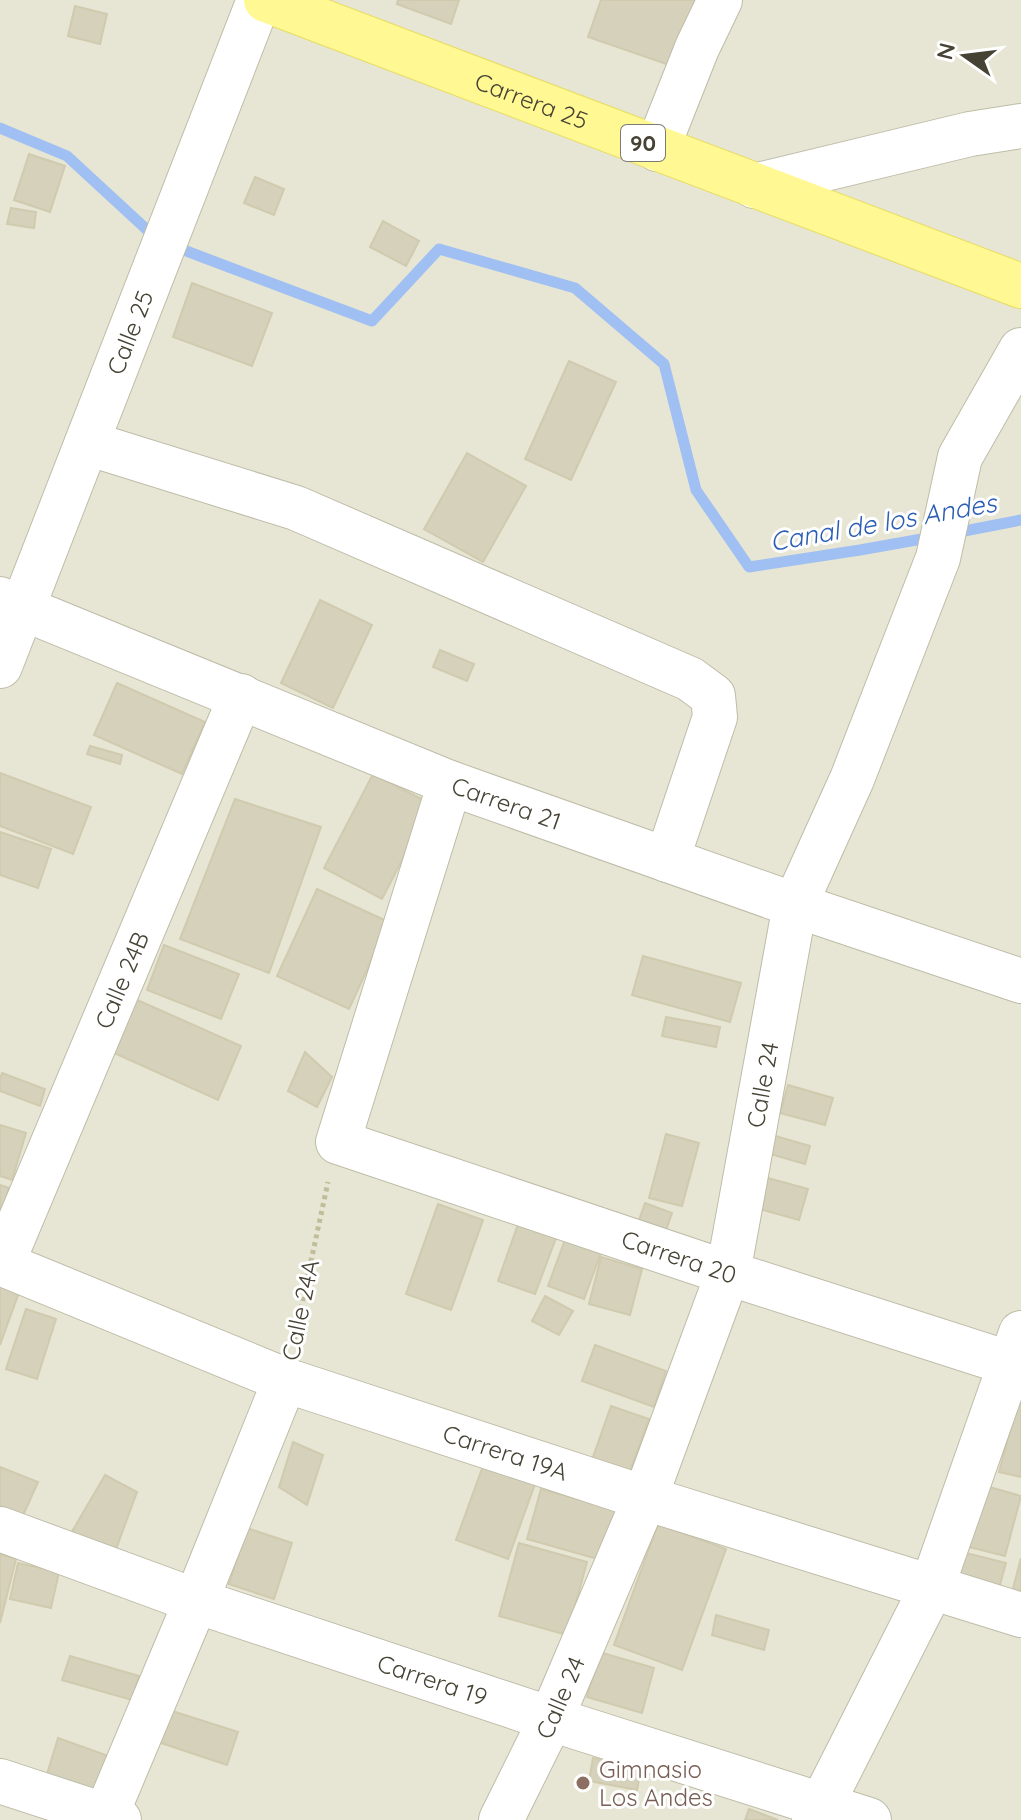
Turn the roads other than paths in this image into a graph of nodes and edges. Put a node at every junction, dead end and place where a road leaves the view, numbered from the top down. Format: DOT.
graph roads {
  1 [pos="259,0"];
  2 [pos="266,0"];
  3 [pos="720,0"];
  4 [pos="1021,126"];
  5 [pos="657,149"];
  6 [pos="754,186"];
  7 [pos="1021,286"];
  8 [pos="1021,350"];
  9 [pos="87,443"];
  10 [pos="12,603"];
  11 [pos="0,666"];
  12 [pos="241,696"];
  13 [pos="450,783"];
  14 [pos="667,860"];
  15 [pos="795,905"];
  16 [pos="1021,981"];
  17 [pos="1,1263"];
  18 [pos="728,1273"];
  19 [pos="1018,1354"];
  20 [pos="285,1380"];
  21 [pos="645,1498"];
  22 [pos="0,1529"];
  23 [pos="932,1587"];
  24 [pos="196,1601"];
  25 [pos="1021,1615"];
  26 [pos="551,1719"];
  27 [pos="0,1781"];
  28 [pos="818,1812"];
  29 [pos="109,1818"];
  30 [pos="501,1820"];
  31 [pos="869,1820"];
  1 -- 9 [label="street, Calle 25"];
  2 -- 5 [label="main road, Carrera 25 / 90"];
  3 -- 5 [label="street"];
  4 -- 6 [label="street"];
  5 -- 6 [label="main road, Carrera 25 / 90"];
  6 -- 7 [label="main road, Carrera 25 / 90"];
  8 -- 15 [label="street, Calle 24"];
  9 -- 10 [label="street, Calle 25"];
  9 -- 14 [label="street"];
  10 -- 11 [label="street, Calle 25"];
  10 -- 12 [label="street, Carrera 21"];
  12 -- 13 [label="street, Carrera 21"];
  12 -- 17 [label="street, Calle 24B"];
  13 -- 14 [label="street, Carrera 21"];
  13 -- 18 [label="street, Carrera 20"];
  14 -- 15 [label="street, Carrera 21"];
  15 -- 16 [label="street, Carrera 21"];
  15 -- 18 [label="street, Calle 24"];
  17 -- 20 [label="street, Carrera 19A"];
  18 -- 19 [label="street, Carrera 20"];
  18 -- 21 [label="street, Calle 24"];
  19 -- 23 [label="street"];
  20 -- 21 [label="street, Carrera 19A"];
  20 -- 24 [label="street, Calle 24A"];
  21 -- 23 [label="street, Carrera 19A"];
  21 -- 26 [label="street, Calle 24"];
  22 -- 24 [label="street, Carrera 19"];
  23 -- 25 [label="street, Carrera 19A"];
  23 -- 28 [label="street"];
  24 -- 26 [label="street, Carrera 19"];
  24 -- 29 [label="street, Calle 24A"];
  26 -- 28 [label="street, Carrera 19"];
  26 -- 30 [label="street, Calle 24"];
  27 -- 29 [label="street"];
  28 -- 31 [label="street, Carrera 19"];
}
